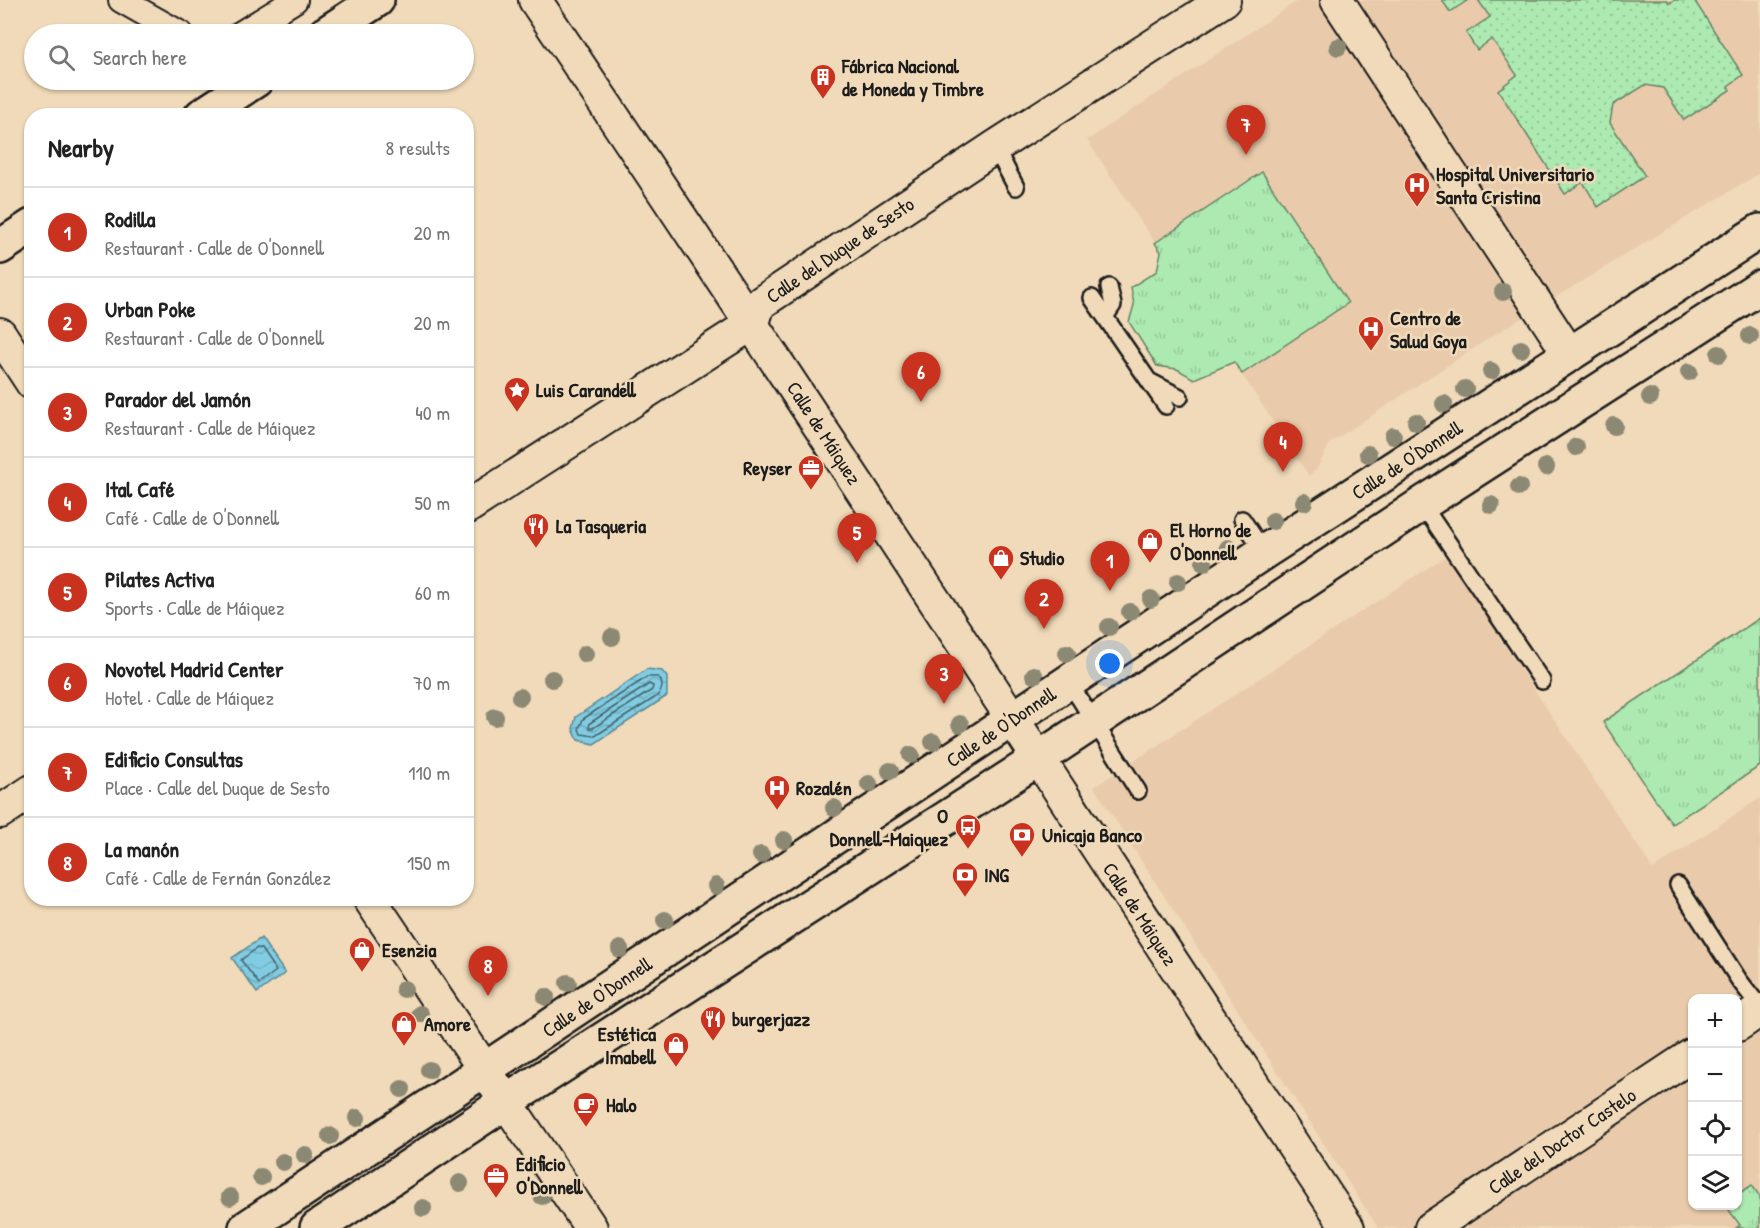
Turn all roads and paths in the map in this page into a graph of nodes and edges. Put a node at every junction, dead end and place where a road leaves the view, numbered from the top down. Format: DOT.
graph roads {
  1 [pos="121,0"];
  2 [pos="295,0"];
  3 [pos="377,0"];
  4 [pos="535,0"];
  5 [pos="1224,0"];
  6 [pos="1337,0"];
  7 [pos="163,24"];
  8 [pos="256,24"];
  9 [pos="340,24"];
  10 [pos="241,90"];
  11 [pos="213,108"];
  12 [pos="995,147"];
  13 [pos="1016,187"];
  14 [pos="24,231"];
  15 [pos="1760,231"];
  16 [pos="0,247"];
  17 [pos="1109,286"];
  18 [pos="1760,287"];
  19 [pos="1092,298"];
  20 [pos="1105,317"];
  21 [pos="753,323"];
  22 [pos="0,334"];
  23 [pos="1570,355"];
  24 [pos="24,371"];
  25 [pos="1148,381"];
  26 [pos="1180,397"];
  27 [pos="1166,406"];
  28 [pos="474,503"];
  29 [pos="1422,504"];
  30 [pos="1242,519"];
  31 [pos="1264,552"];
  32 [pos="1542,681"];
  33 [pos="1069,682"];
  34 [pos="1011,719"];
  35 [pos="1094,722"];
  36 [pos="1038,759"];
  37 [pos="1138,790"];
  38 [pos="24,796"];
  39 [pos="0,812"];
  40 [pos="1678,885"];
  41 [pos="374,906"];
  42 [pos="1760,1009"];
  43 [pos="1742,1022"];
  44 [pos="1688,1058"];
  45 [pos="485,1072"];
  46 [pos="506,1102"];
  47 [pos="246,1228"];
  48 [pos="317,1228"];
  49 [pos="591,1228"];
  50 [pos="1348,1228"];
  51 [pos="1431,1228"];
  1 -- 7 [label="street"];
  2 -- 8 [label="street"];
  3 -- 9 [label="main road"];
  4 -- 21 [label="street, Calle de Máiquez"];
  5 -- 12 [label="street, Calle del Duque de Sesto"];
  6 -- 23 [label="street"];
  10 -- 11 [label="main road"];
  12 -- 13 [label="lane"];
  12 -- 21 [label="street, Calle del Duque de Sesto"];
  14 -- 16 [label="main road"];
  15 -- 23 [label="main road, Calle de O'Donnell"];
  17 -- 20 [label="lane"];
  18 -- 29 [label="main road, Calle de O'Donnell"];
  19 -- 20 [label="lane"];
  20 -- 25 [label="lane"];
  21 -- 28 [label="street, Calle del Duque de Sesto"];
  21 -- 34 [label="street, Calle de Máiquez"];
  22 -- 24 [label="street"];
  23 -- 31 [label="main road, Calle de O'Donnell"];
  25 -- 26 [label="lane"];
  25 -- 27 [label="lane"];
  29 -- 32 [label="lane"];
  29 -- 35 [label="main road, Calle de O'Donnell"];
  30 -- 31 [label="lane"];
  31 -- 33 [label="main road, Calle de O'Donnell"];
  33 -- 34 [label="main road, Calle de O'Donnell"];
  33 -- 35 [label="lane"];
  34 -- 36 [label="street, Calle de Máiquez"];
  34 -- 45 [label="main road, Calle de O'Donnell"];
  35 -- 36 [label="main road, Calle de O'Donnell"];
  35 -- 37 [label="lane"];
  36 -- 46 [label="main road, Calle de O'Donnell"];
  36 -- 50 [label="street, Calle de Máiquez"];
  38 -- 39 [label="street"];
  40 -- 42 [label="lane"];
  41 -- 45 [label="street"];
  42 -- 43 [label="street"];
  44 -- 51 [label="street, Calle del Doctor Castelo"];
  45 -- 46 [label="street"];
  45 -- 47 [label="main road, Calle de O'Donnell"];
  46 -- 48 [label="main road, Calle de O'Donnell"];
  46 -- 49 [label="street"];
}
